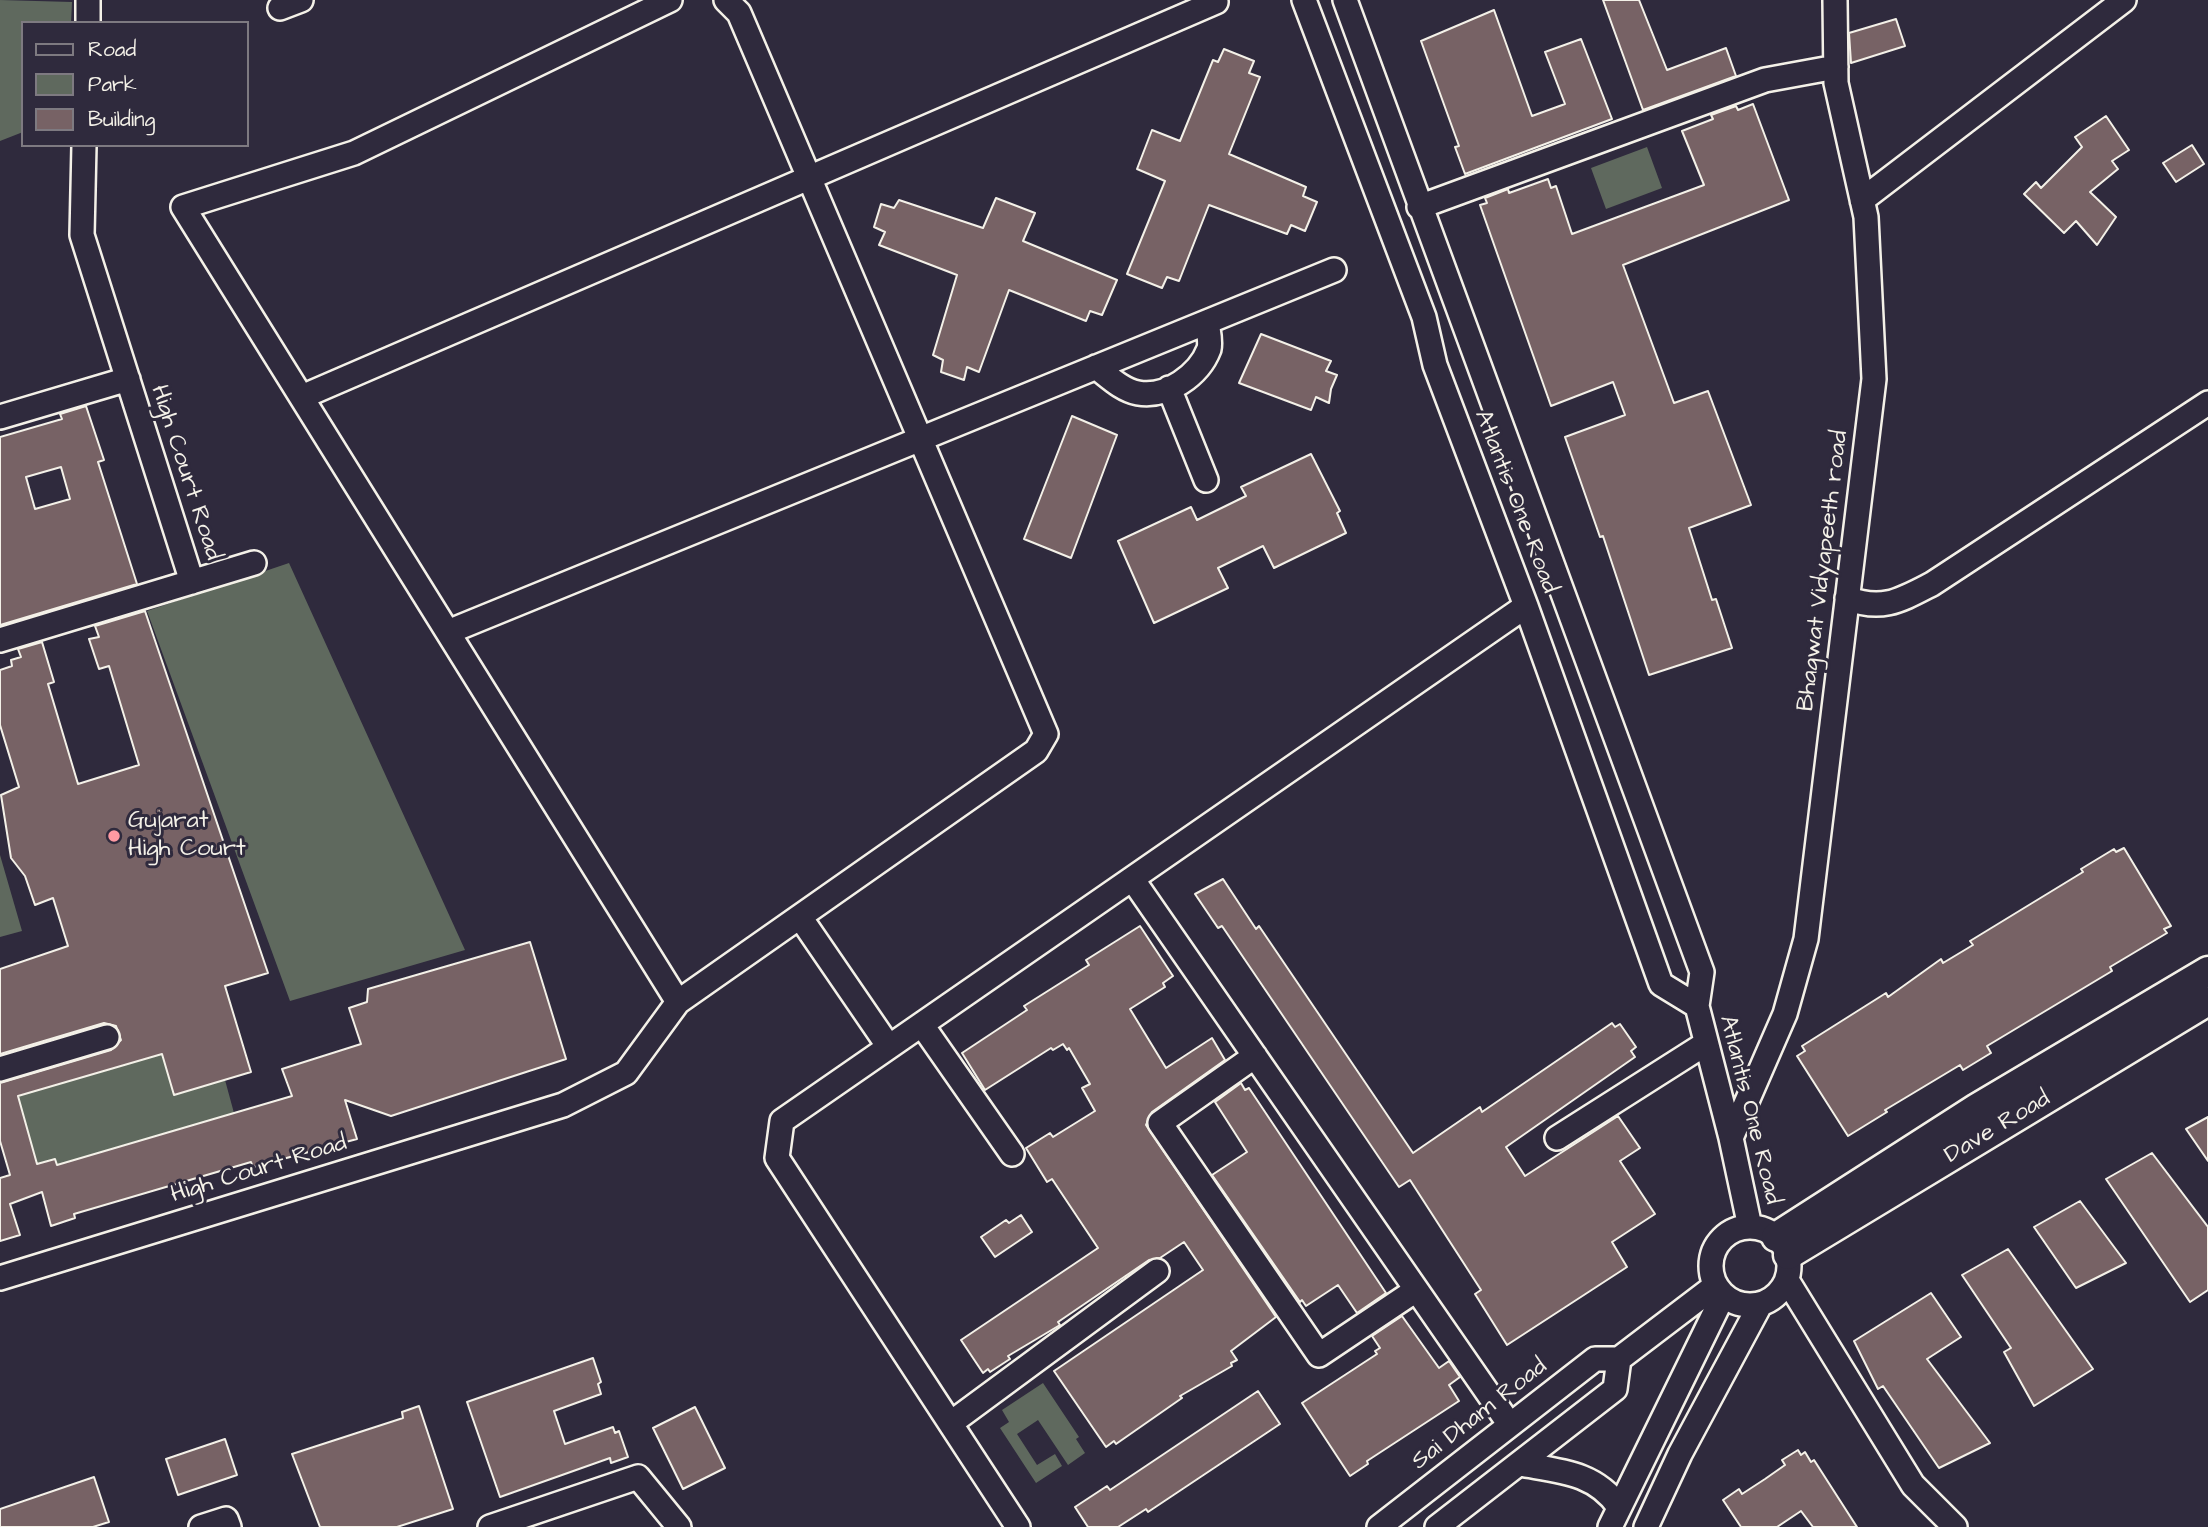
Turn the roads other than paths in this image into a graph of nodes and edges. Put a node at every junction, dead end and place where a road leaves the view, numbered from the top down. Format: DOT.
graph roads {
  1 [pos="88,0"];
  2 [pos="670,0"];
  3 [pos="726,0"];
  4 [pos="1304,0"];
  5 [pos="1345,0"];
  6 [pos="1835,0"];
  7 [pos="2124,0"];
  8 [pos="1216,2"];
  9 [pos="88,21"];
  10 [pos="1836,67"];
  11 [pos="84,147"];
  12 [pos="809,178"];
  13 [pos="1862,200"];
  14 [pos="1419,207"];
  15 [pos="1334,270"];
  16 [pos="1207,322"];
  17 [pos="1096,367"];
  18 [pos="128,379"];
  19 [pos="1169,388"];
  20 [pos="304,396"];
  21 [pos="2208,404"];
  22 [pos="0,417"];
  23 [pos="921,440"];
  24 [pos="1206,480"];
  25 [pos="254,563"];
  26 [pos="192,582"];
  27 [pos="1847,598"];
  28 [pos="1526,606"];
  29 [pos="448,632"];
  30 [pos="0,640"];
  31 [pos="1133,880"];
  32 [pos="800,917"];
  33 [pos="2208,971"];
  34 [pos="2208,1001"];
  35 [pos="678,1002"];
  36 [pos="1697,1006"];
  37 [pos="922,1026"];
  38 [pos="107,1037"];
  39 [pos="1705,1044"];
  40 [pos="889,1047"];
  41 [pos="1255,1056"];
  42 [pos="0,1069"];
  43 [pos="1557,1138"];
  44 [pos="1731,1138"];
  45 [pos="1012,1154"];
  46 [pos="1775,1250"];
  47 [pos="1157,1271"];
  48 [pos="0,1278"];
  49 [pos="1416,1290"];
  50 [pos="1719,1291"];
  51 [pos="1760,1305"];
  52 [pos="1619,1359"];
  53 [pos="951,1423"];
  54 [pos="1510,1424"];
  55 [pos="1520,1464"];
  56 [pos="1615,1517"];
  57 [pos="201,1527"];
  58 [pos="229,1527"];
  59 [pos="489,1527"];
  60 [pos="680,1527"];
  61 [pos="1018,1527"];
  62 [pos="1379,1527"];
  63 [pos="1437,1527"];
  64 [pos="1646,1527"];
  65 [pos="1955,1527"];
  1 -- 9 [label="street"];
  2 -- 20 [label="street"];
  3 -- 12 [label="street"];
  4 -- 28 [label="street, Atlantis One Road"];
  5 -- 14 [label="street, Atlantis One Road"];
  6 -- 10 [label="street, Bhagwat Vidyapeeth road"];
  7 -- 13 [label="street"];
  8 -- 12 [label="street"];
  10 -- 13 [label="street, Bhagwat Vidyapeeth road"];
  10 -- 14 [label="street"];
  11 -- 18 [label="street, High Court Road"];
  12 -- 20 [label="street"];
  12 -- 23 [label="street"];
  13 -- 27 [label="street, Bhagwat Vidyapeeth road"];
  14 -- 36 [label="street, Atlantis One Road"];
  15 -- 16 [label="street"];
  16 -- 17 [label="street"];
  16 -- 19 [label="street"];
  17 -- 19 [label="street"];
  17 -- 23 [label="street"];
  18 -- 22 [label="street, High Court Road"];
  18 -- 26 [label="street, High Court Road"];
  19 -- 24 [label="street"];
  20 -- 29 [label="street"];
  21 -- 27 [label="street"];
  23 -- 29 [label="street"];
  23 -- 32 [label="street, High Court Road"];
  25 -- 26 [label="street, High Court Road"];
  26 -- 30 [label="street, High Court Road"];
  27 -- 44 [label="street, Bhagwat Vidyapeeth road"];
  28 -- 31 [label="street"];
  28 -- 36 [label="street, Atlantis One Road"];
  29 -- 35 [label="street"];
  31 -- 37 [label="street"];
  31 -- 41 [label="street"];
  32 -- 35 [label="street, High Court Road"];
  32 -- 40 [label="street"];
  33 -- 46 [label="main road"];
  34 -- 46 [label="main road, Dave Road"];
  35 -- 48 [label="street, High Court Road"];
  36 -- 39 [label="street, Atlantis One Road"];
  37 -- 40 [label="street"];
  37 -- 45 [label="street"];
  38 -- 42 [label="street"];
  39 -- 43 [label="street"];
  39 -- 44 [label="street, Atlantis One Road"];
  40 -- 53 [label="street"];
  41 -- 49 [label="street"];
  41 -- 49 [label="street"];
  44 -- 46 [label="street, Atlantis One Road"];
  46 -- 50 [label="street"];
  46 -- 51 [label="street"];
  46 -- 65 [label="street, Atlantis One Road"];
  47 -- 53 [label="street"];
  49 -- 54 [label="street"];
  50 -- 51 [label="street"];
  50 -- 52 [label="street, Sai Dham Road"];
  50 -- 56 [label="street"];
  51 -- 64 [label="street"];
  52 -- 54 [label="street, Sai Dham Road"];
  52 -- 55 [label="street"];
  53 -- 61 [label="street"];
  54 -- 62 [label="street, Sai Dham Road"];
  55 -- 56 [label="street"];
  55 -- 63 [label="street"];
  57 -- 58 [label="street"];
  59 -- 60 [label="street"];
}
